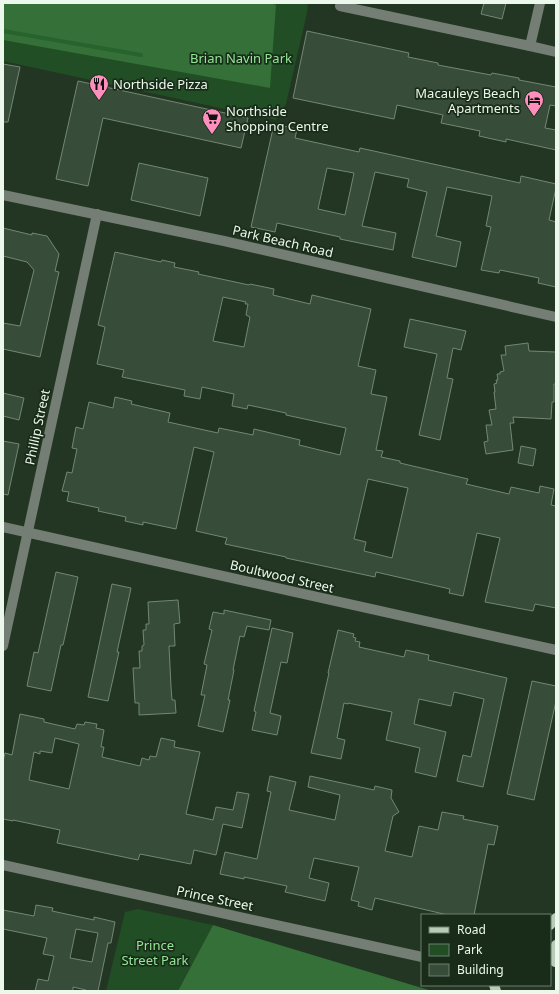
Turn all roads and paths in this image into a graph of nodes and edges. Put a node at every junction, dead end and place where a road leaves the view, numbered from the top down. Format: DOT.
graph roads {
  1 [pos="540,3"];
  2 [pos="341,5"];
  3 [pos="530,46"];
  4 [pos="556,52"];
  5 [pos="3,194"];
  6 [pos="97,214"];
  7 [pos="556,316"];
  8 [pos="3,527"];
  9 [pos="27,532"];
  10 [pos="3,646"];
  11 [pos="556,650"];
  12 [pos="3,865"];
  13 [pos="556,945"];
  14 [pos="421,957"];
  15 [pos="554,961"];
  1 -- 3 [label="street"];
  2 -- 3 [label="street"];
  3 -- 4 [label="street"];
  5 -- 6 [label="street, Park Beach Road"];
  6 -- 7 [label="street, Park Beach Road"];
  6 -- 9 [label="street, Phillip Street"];
  8 -- 9 [label="street, Boultwood Street"];
  9 -- 10 [label="street, Phillip Street"];
  9 -- 11 [label="street, Boultwood Street"];
  12 -- 14 [label="street, Prince Street"];
  13 -- 15 [label="main road"];
}
